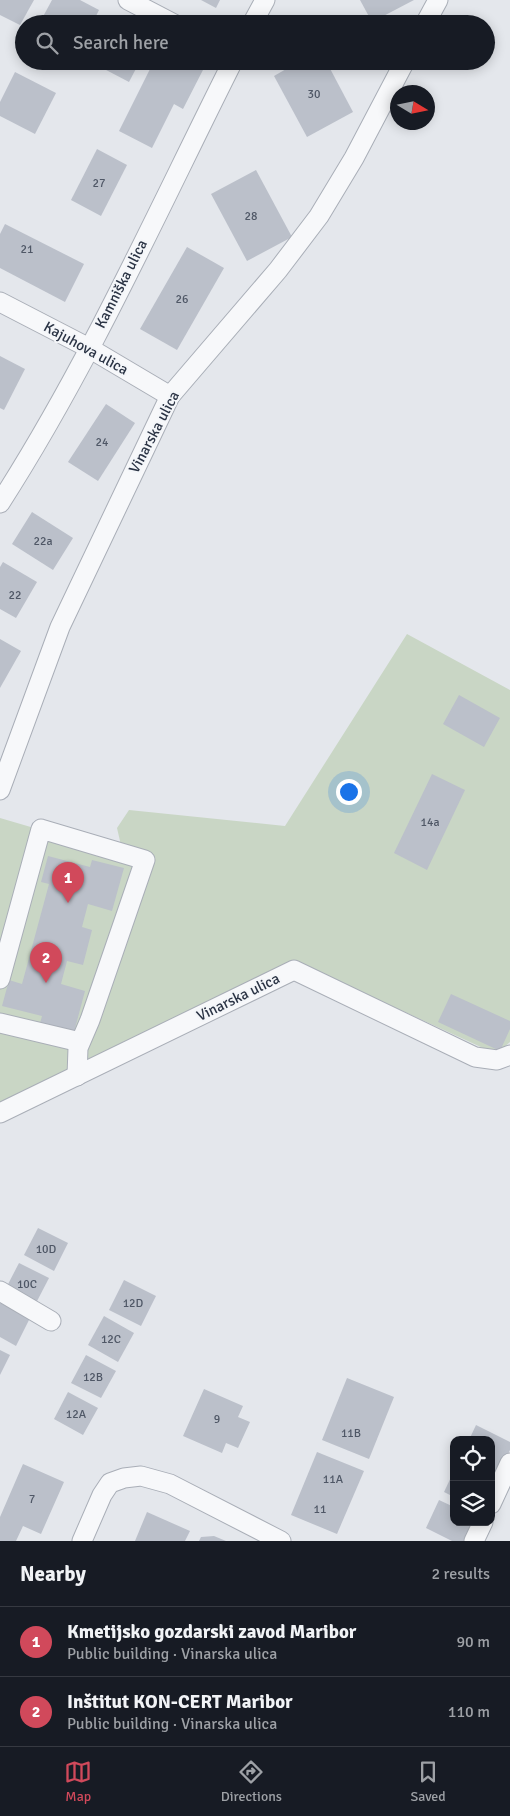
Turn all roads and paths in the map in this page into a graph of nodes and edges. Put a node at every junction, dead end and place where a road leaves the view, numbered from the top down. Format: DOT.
graph roads {
  1 [pos="128,0"];
  2 [pos="265,0"];
  3 [pos="438,0"];
  4 [pos="157,15"];
  5 [pos="257,15"];
  6 [pos="430,15"];
  7 [pos="228,70"];
  8 [pos="400,70"];
  9 [pos="0,302"];
  10 [pos="89,348"];
  11 [pos="170,396"];
  12 [pos="0,503"];
  13 [pos="0,790"];
  14 [pos="0,978"];
  15 [pos="0,1023"];
  16 [pos="80,1042"];
  17 [pos="510,1055"];
  18 [pos="77,1076"];
  19 [pos="0,1114"];
  20 [pos="0,1291"];
  21 [pos="51,1321"];
  22 [pos="510,1463"];
  23 [pos="495,1495"];
  24 [pos="481,1526"];
  25 [pos="82,1541"];
  26 [pos="280,1541"];
  27 [pos="474,1541"];
  1 -- 4 [label="street"];
  2 -- 5 [label="street"];
  3 -- 6 [label="street"];
  7 -- 10 [label="street, Kamniška ulica"];
  8 -- 11 [label="street, Vinarska ulica"];
  9 -- 10 [label="street, Kajuhova ulica"];
  10 -- 11 [label="street, Kajuhova ulica"];
  10 -- 12 [label="street, Kamniška ulica"];
  11 -- 13 [label="street, Vinarska ulica"];
  14 -- 16 [label="street"];
  15 -- 16 [label="street"];
  16 -- 18 [label="street"];
  17 -- 18 [label="street, Vinarska ulica"];
  18 -- 19 [label="street, Vinarska ulica"];
  20 -- 21 [label="street"];
  22 -- 23 [label="street"];
  24 -- 27 [label="street"];
  25 -- 26 [label="street"];
}
